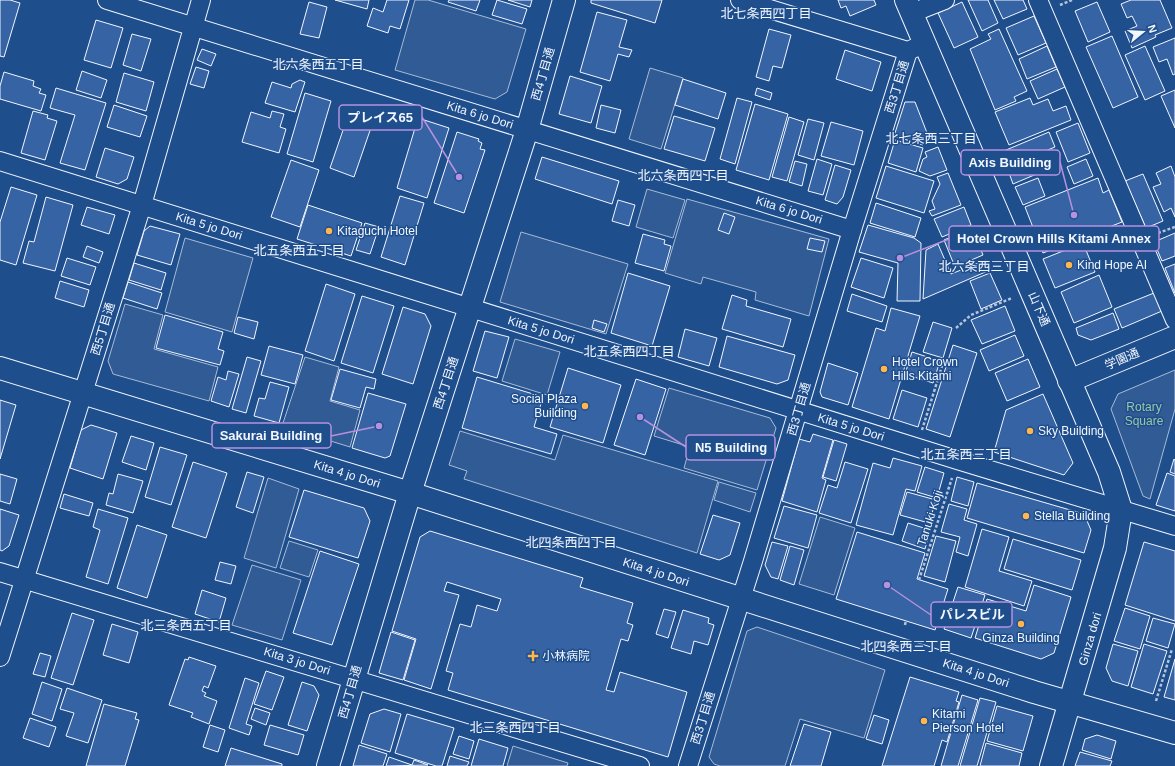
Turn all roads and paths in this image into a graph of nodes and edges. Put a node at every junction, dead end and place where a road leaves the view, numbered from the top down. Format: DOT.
graph roads {
  1 [pos="107,0"];
  2 [pos="201,0"];
  3 [pos="564,0"];
  4 [pos="740,0"];
  5 [pos="944,0"];
  6 [pos="1038,0"];
  7 [pos="909,7"];
  8 [pos="193,27"];
  9 [pos="917,47"];
  10 [pos="527,130"];
  11 [pos="0,161"];
  12 [pos="142,205"];
  13 [pos="852,230"];
  14 [pos="1016,296"];
  15 [pos="470,308"];
  16 [pos="1175,320"];
  17 [pos="956,328"];
  18 [pos="1175,337"];
  19 [pos="943,363"];
  20 [pos="0,368"];
  21 [pos="1069,381"];
  22 [pos="83,393"];
  23 [pos="798,410"];
  24 [pos="916,448"];
  25 [pos="957,460"];
  26 [pos="410,493"];
  27 [pos="1122,510"];
  28 [pos="1175,526"];
  29 [pos="0,572"];
  30 [pos="25,579"];
  31 [pos="919,580"];
  32 [pos="741,597"];
  33 [pos="906,620"];
  34 [pos="905,625"];
  35 [pos="1172,649"];
  36 [pos="0,657"];
  37 [pos="354,678"];
  38 [pos="1071,702"];
  39 [pos="1156,702"];
  40 [pos="1175,733"];
  41 [pos="328,766"];
  42 [pos="640,766"];
  43 [pos="688,766"];
  44 [pos="1052,766"];
  1 -- 8 [label="street, Kita 6 jo Dori"];
  2 -- 8 [label="street, 西5丁目通"];
  3 -- 10 [label="street, 西4丁目通"];
  4 -- 9 [label="street"];
  5 -- 7 [label="street"];
  6 -- 16 [label="street"];
  7 -- 9 [label="street, 山下通"];
  8 -- 10 [label="street, Kita 6 jo Dori"];
  8 -- 12 [label="street, 西5丁目通"];
  9 -- 13 [label="street, 西3丁目通"];
  9 -- 21 [label="street, 山下通"];
  10 -- 13 [label="street, Kita 6 jo Dori"];
  10 -- 15 [label="street, 西4丁目通"];
  11 -- 12 [label="street, Kita 5 jo Dori"];
  12 -- 15 [label="street, Kita 5 jo Dori"];
  12 -- 22 [label="street, 西5丁目通"];
  13 -- 23 [label="street, 西3丁目通"];
  14 -- 17 [label="path"];
  15 -- 23 [label="street, Kita 5 jo Dori"];
  15 -- 26 [label="street, 西4丁目通"];
  18 -- 21 [label="street, 学園通"];
  19 -- 24 [label="path"];
  20 -- 22 [label="street, Kita 4 jo Dori"];
  21 -- 27 [label="street, 山下通"];
  22 -- 26 [label="street, Kita 4 jo Dori"];
  22 -- 30 [label="street, 西5丁目通"];
  23 -- 24 [label="street, Kita 5 jo Dori"];
  23 -- 32 [label="street, 西3丁目通"];
  24 -- 25 [label="street, Kita 5 jo Dori"];
  25 -- 27 [label="street, Kita 5 jo Dori"];
  25 -- 31 [label="path, Tanuki Koji"];
  26 -- 32 [label="street, Kita 4 jo Dori"];
  26 -- 37 [label="street, 西4丁目通"];
  27 -- 28 [label="street, Kita 5 jo Dori"];
  27 -- 38 [label="street, Ginza dori"];
  29 -- 30 [label="street, Kita 3 jo Dori"];
  30 -- 36 [label="street, 西5丁目通"];
  30 -- 37 [label="street, Kita 3 jo Dori"];
  32 -- 38 [label="street, Kita 4 jo Dori"];
  32 -- 43 [label="street, 西3丁目通"];
  33 -- 34 [label="path"];
  35 -- 39 [label="path"];
  37 -- 41 [label="street, 西4丁目通"];
  37 -- 42 [label="street, Kita 3 jo Dori"];
  38 -- 40 [label="street, Kita 4 jo Dori"];
  38 -- 44 [label="street, Ginza dori"];
}
